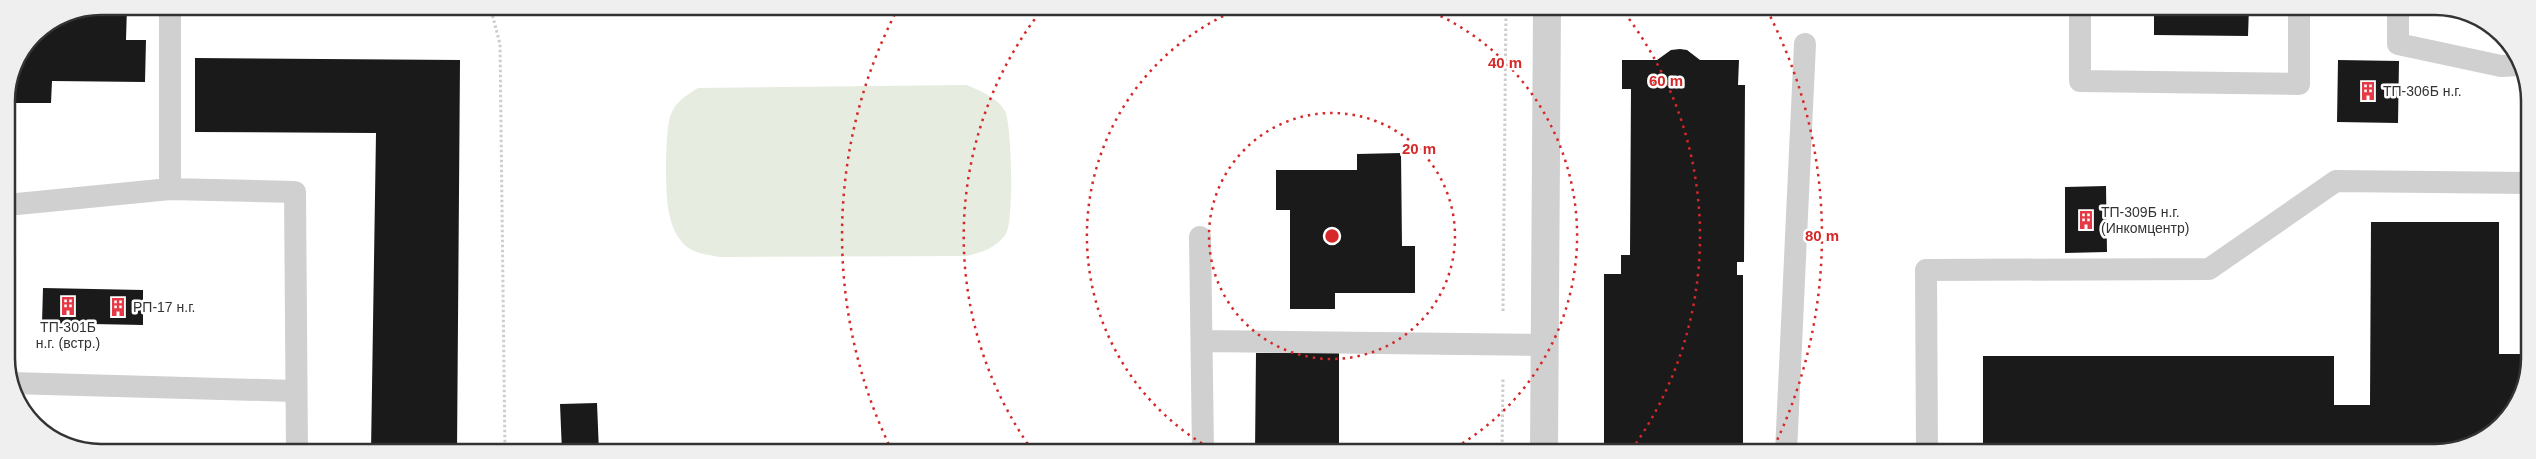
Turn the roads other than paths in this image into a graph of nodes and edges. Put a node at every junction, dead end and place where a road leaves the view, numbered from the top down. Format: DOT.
graph roads {
  1 [pos="170,15"];
  2 [pos="1547,15"];
  3 [pos="2080,15"];
  4 [pos="2299,15"];
  5 [pos="2398,15"];
  6 [pos="1805,44"];
  7 [pos="2513,65"];
  8 [pos="2521,184"];
  9 [pos="170,188"];
  10 [pos="15,204"];
  11 [pos="1200,237"];
  12 [pos="1202,341"];
  13 [pos="1545,344"];
  14 [pos="19,383"];
  15 [pos="296,391"];
  16 [pos="297,444"];
  17 [pos="1203,444"];
  18 [pos="1544,444"];
  19 [pos="1786,444"];
  20 [pos="1927,444"];
  1 -- 9 [label="lane"];
  2 -- 13 [label="street"];
  3 -- 4 [label="lane"];
  5 -- 7 [label="lane"];
  6 -- 19 [label="lane"];
  8 -- 20 [label="lane"];
  9 -- 10 [label="lane"];
  9 -- 15 [label="lane"];
  11 -- 12 [label="lane"];
  12 -- 13 [label="lane"];
  12 -- 17 [label="lane"];
  13 -- 18 [label="street"];
  14 -- 15 [label="lane"];
  15 -- 16 [label="lane"];
}
